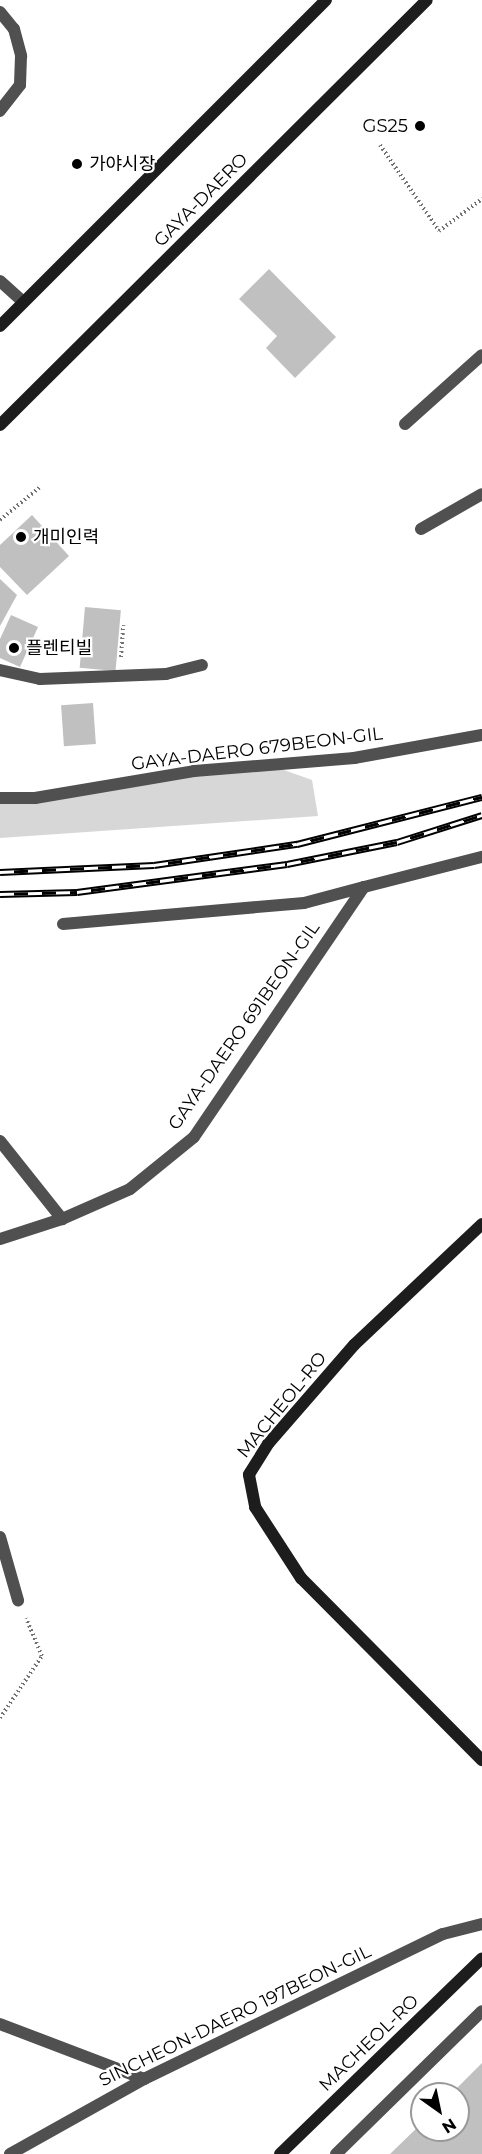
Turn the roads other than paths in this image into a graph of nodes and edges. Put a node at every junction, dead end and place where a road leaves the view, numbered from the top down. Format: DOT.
graph roads {
  1 [pos="326,0"];
  2 [pos="427,0"];
  3 [pos="0,12"];
  4 [pos="0,111"];
  5 [pos="0,281"];
  6 [pos="23,302"];
  7 [pos="0,326"];
  8 [pos="482,355"];
  9 [pos="405,424"];
  10 [pos="0,425"];
  11 [pos="482,494"];
  12 [pos="421,529"];
  13 [pos="202,665"];
  14 [pos="0,670"];
  15 [pos="482,735"];
  16 [pos="0,798"];
  17 [pos="482,857"];
  18 [pos="364,887"];
  19 [pos="63,924"];
  20 [pos="0,1142"];
  21 [pos="62,1219"];
  22 [pos="482,1224"];
  23 [pos="0,1239"];
  24 [pos="0,1538"];
  25 [pos="18,1600"];
  26 [pos="482,1760"];
  27 [pos="482,1924"];
  28 [pos="482,1958"];
  29 [pos="482,2011"];
  30 [pos="0,2024"];
  31 [pos="144,2079"];
  32 [pos="10,2154"];
  33 [pos="280,2154"];
  34 [pos="336,2154"];
  1 -- 6 [label="main road"];
  2 -- 10 [label="main road, GAYA-DAERO"];
  3 -- 4 [label="street"];
  5 -- 6 [label="street"];
  6 -- 7 [label="main road"];
  8 -- 9 [label="street"];
  11 -- 12 [label="street"];
  13 -- 14 [label="street"];
  15 -- 16 [label="street, GAYA-DAERO 679BEON-GIL"];
  17 -- 18 [label="street"];
  18 -- 19 [label="street"];
  18 -- 21 [label="street, GAYA-DAERO 691BEON-GIL"];
  20 -- 21 [label="street"];
  21 -- 23 [label="street, GAYA-DAERO 691BEON-GIL"];
  22 -- 26 [label="main road, MACHEOL-RO"];
  24 -- 25 [label="street"];
  27 -- 31 [label="street, SINCHEON-DAERO 197BEON-GIL"];
  28 -- 33 [label="main road, MACHEOL-RO"];
  29 -- 34 [label="street"];
  30 -- 31 [label="street"];
  31 -- 32 [label="street, SINCHEON-DAERO 197BEON-GIL"];
}
